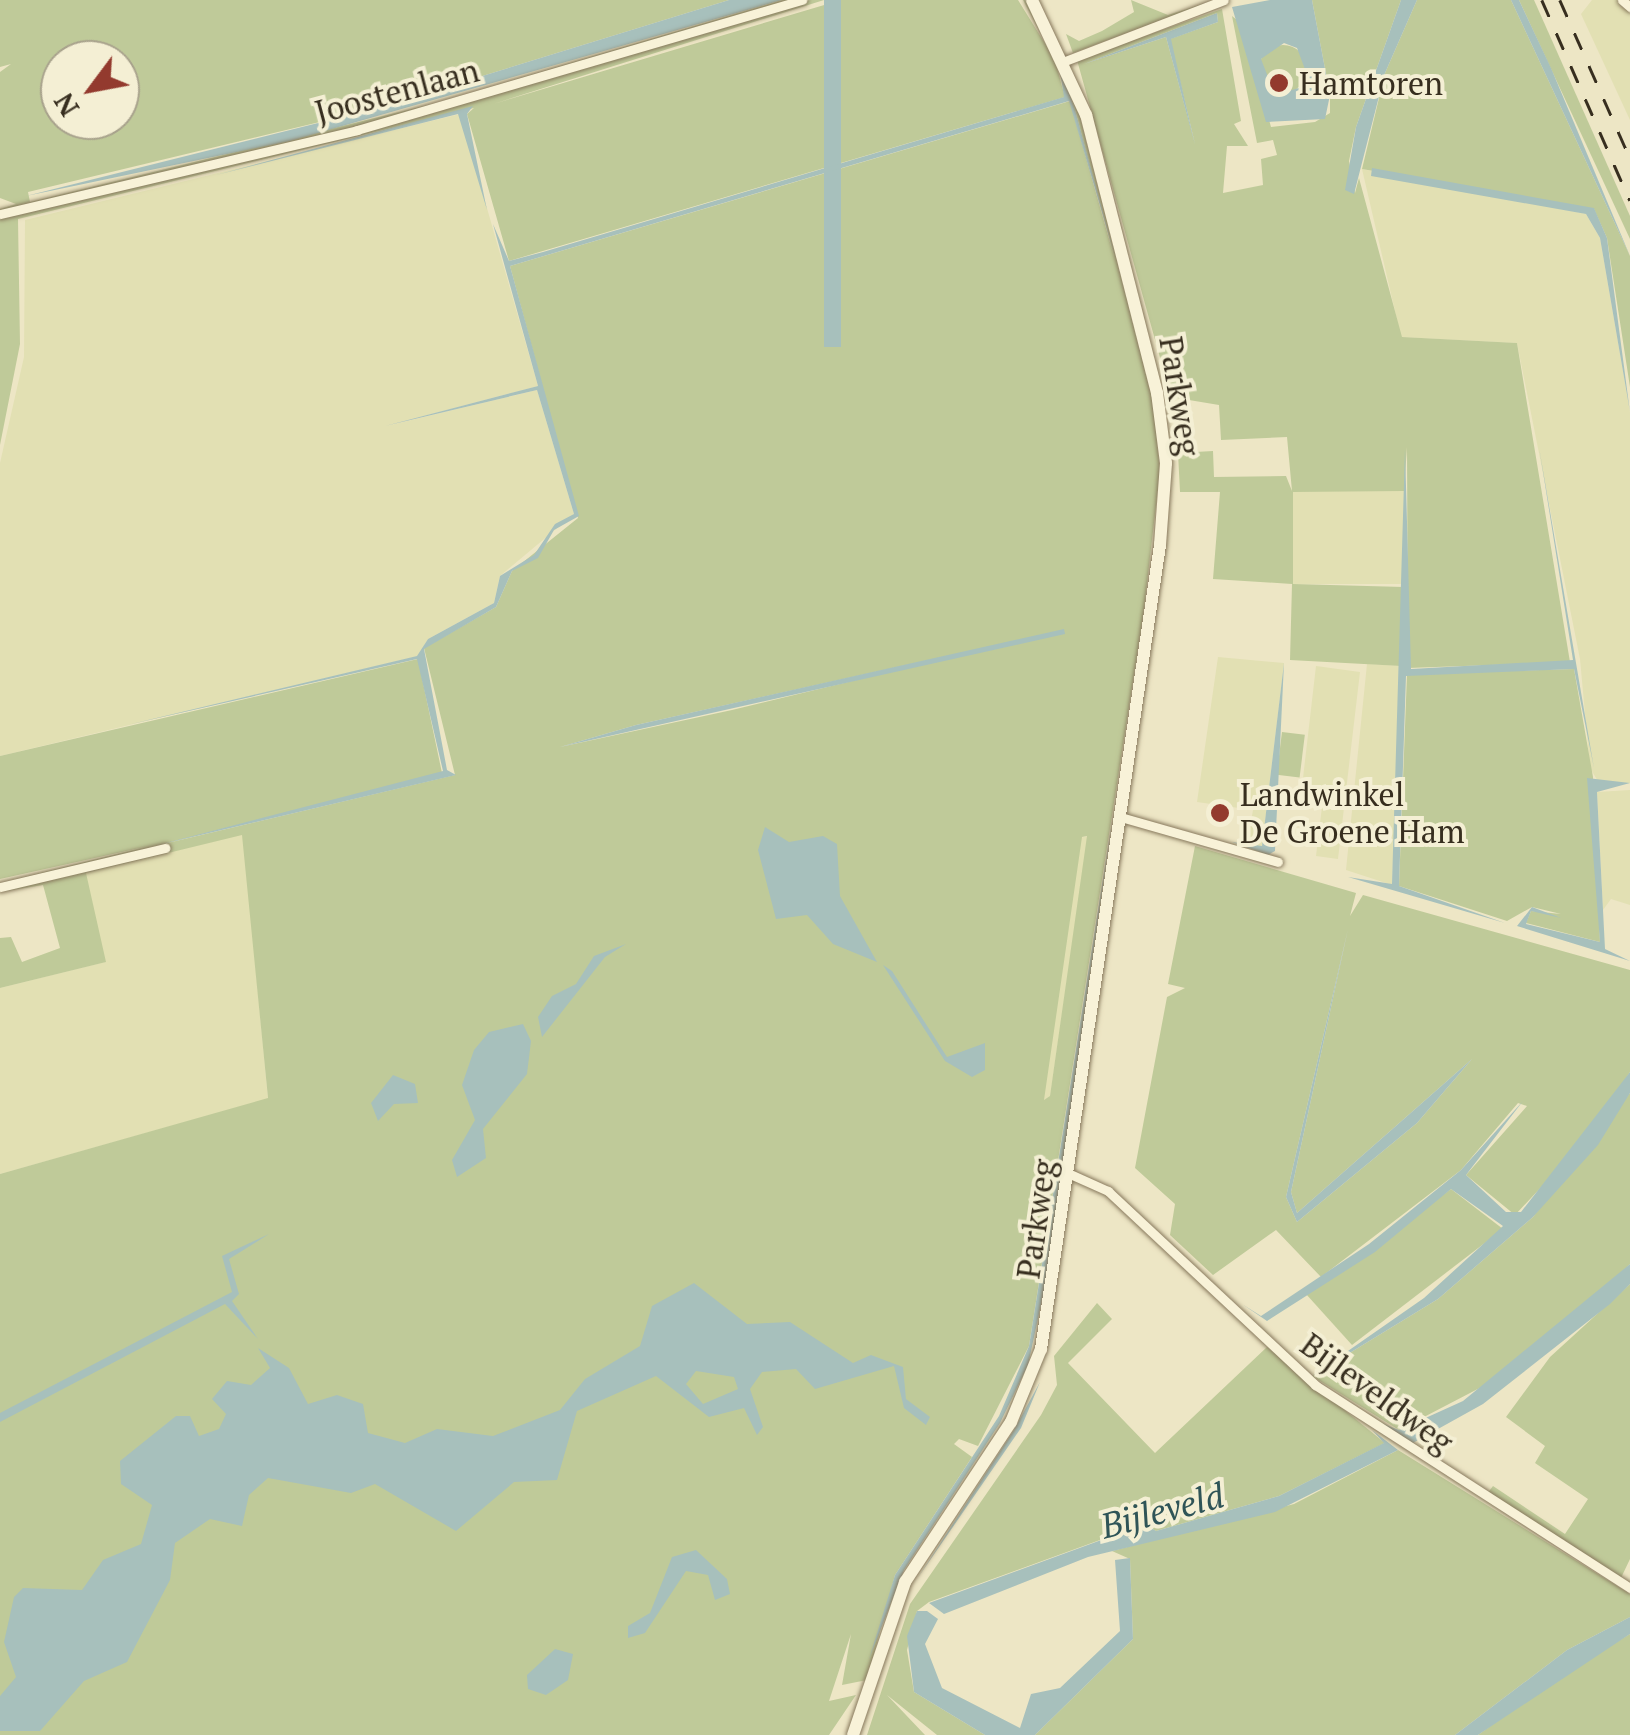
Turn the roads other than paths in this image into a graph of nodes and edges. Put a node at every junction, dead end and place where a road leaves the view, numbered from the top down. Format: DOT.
graph roads {
  1 [pos="802,0"];
  2 [pos="1032,0"];
  3 [pos="1224,0"];
  4 [pos="1622,0"];
  5 [pos="1630,7"];
  6 [pos="1065,61"];
  7 [pos="0,214"];
  8 [pos="1124,818"];
  9 [pos="165,848"];
  10 [pos="1278,862"];
  11 [pos="0,888"];
  12 [pos="1070,1174"];
  13 [pos="1630,1588"];
  14 [pos="853,1735"];
  1 -- 7 [label="street, Joostenlaan"];
  2 -- 6 [label="street, Parkweg"];
  3 -- 6 [label="street"];
  4 -- 5 [label="street"];
  6 -- 8 [label="street, Parkweg"];
  8 -- 10 [label="street"];
  8 -- 12 [label="street, Parkweg"];
  9 -- 11 [label="street"];
  12 -- 13 [label="street, Bijleveldweg"];
  12 -- 14 [label="street, Parkweg"];
}
